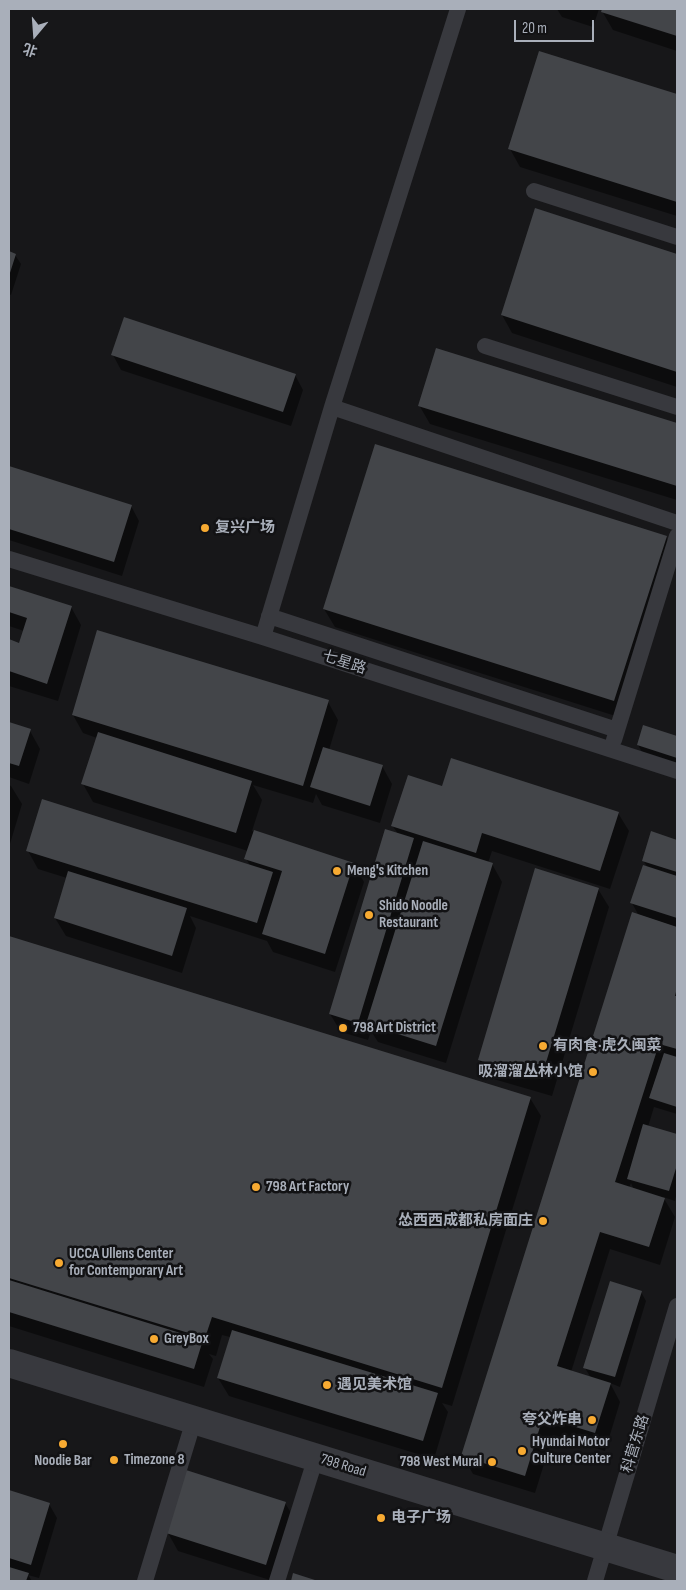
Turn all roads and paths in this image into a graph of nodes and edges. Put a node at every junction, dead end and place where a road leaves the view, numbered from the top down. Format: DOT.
graph roads {
  1 [pos="458,9"];
  2 [pos="534,192"];
  3 [pos="677,237"];
  4 [pos="485,346"];
  5 [pos="332,407"];
  6 [pos="677,407"];
  7 [pos="677,523"];
  8 [pos="677,536"];
  9 [pos="9,559"];
  10 [pos="269,616"];
  11 [pos="263,637"];
  12 [pos="617,730"];
  13 [pos="611,750"];
  14 [pos="677,771"];
  15 [pos="677,1306"];
  16 [pos="9,1363"];
  17 [pos="194,1420"];
  18 [pos="316,1457"];
  19 [pos="606,1547"];
  20 [pos="677,1569"];
  21 [pos="145,1581"];
  22 [pos="277,1581"];
  23 [pos="595,1581"];
  1 -- 5 [label="lane"];
  2 -- 3 [label="lane"];
  4 -- 6 [label="lane"];
  5 -- 7 [label="lane"];
  5 -- 10 [label="lane"];
  8 -- 12 [label="lane"];
  9 -- 11 [label="lane, 七星路"];
  10 -- 11 [label="lane"];
  10 -- 12 [label="lane"];
  11 -- 13 [label="lane, 七星路"];
  12 -- 13 [label="lane"];
  13 -- 14 [label="lane, 七星路"];
  15 -- 19 [label="lane, 科营东路"];
  16 -- 17 [label="street, 798 Road"];
  17 -- 18 [label="street, 798 Road"];
  17 -- 21 [label="lane"];
  18 -- 19 [label="street, 798 Road"];
  18 -- 22 [label="lane"];
  19 -- 20 [label="street, 798 Road"];
  19 -- 23 [label="lane, 科营东路"];
}
